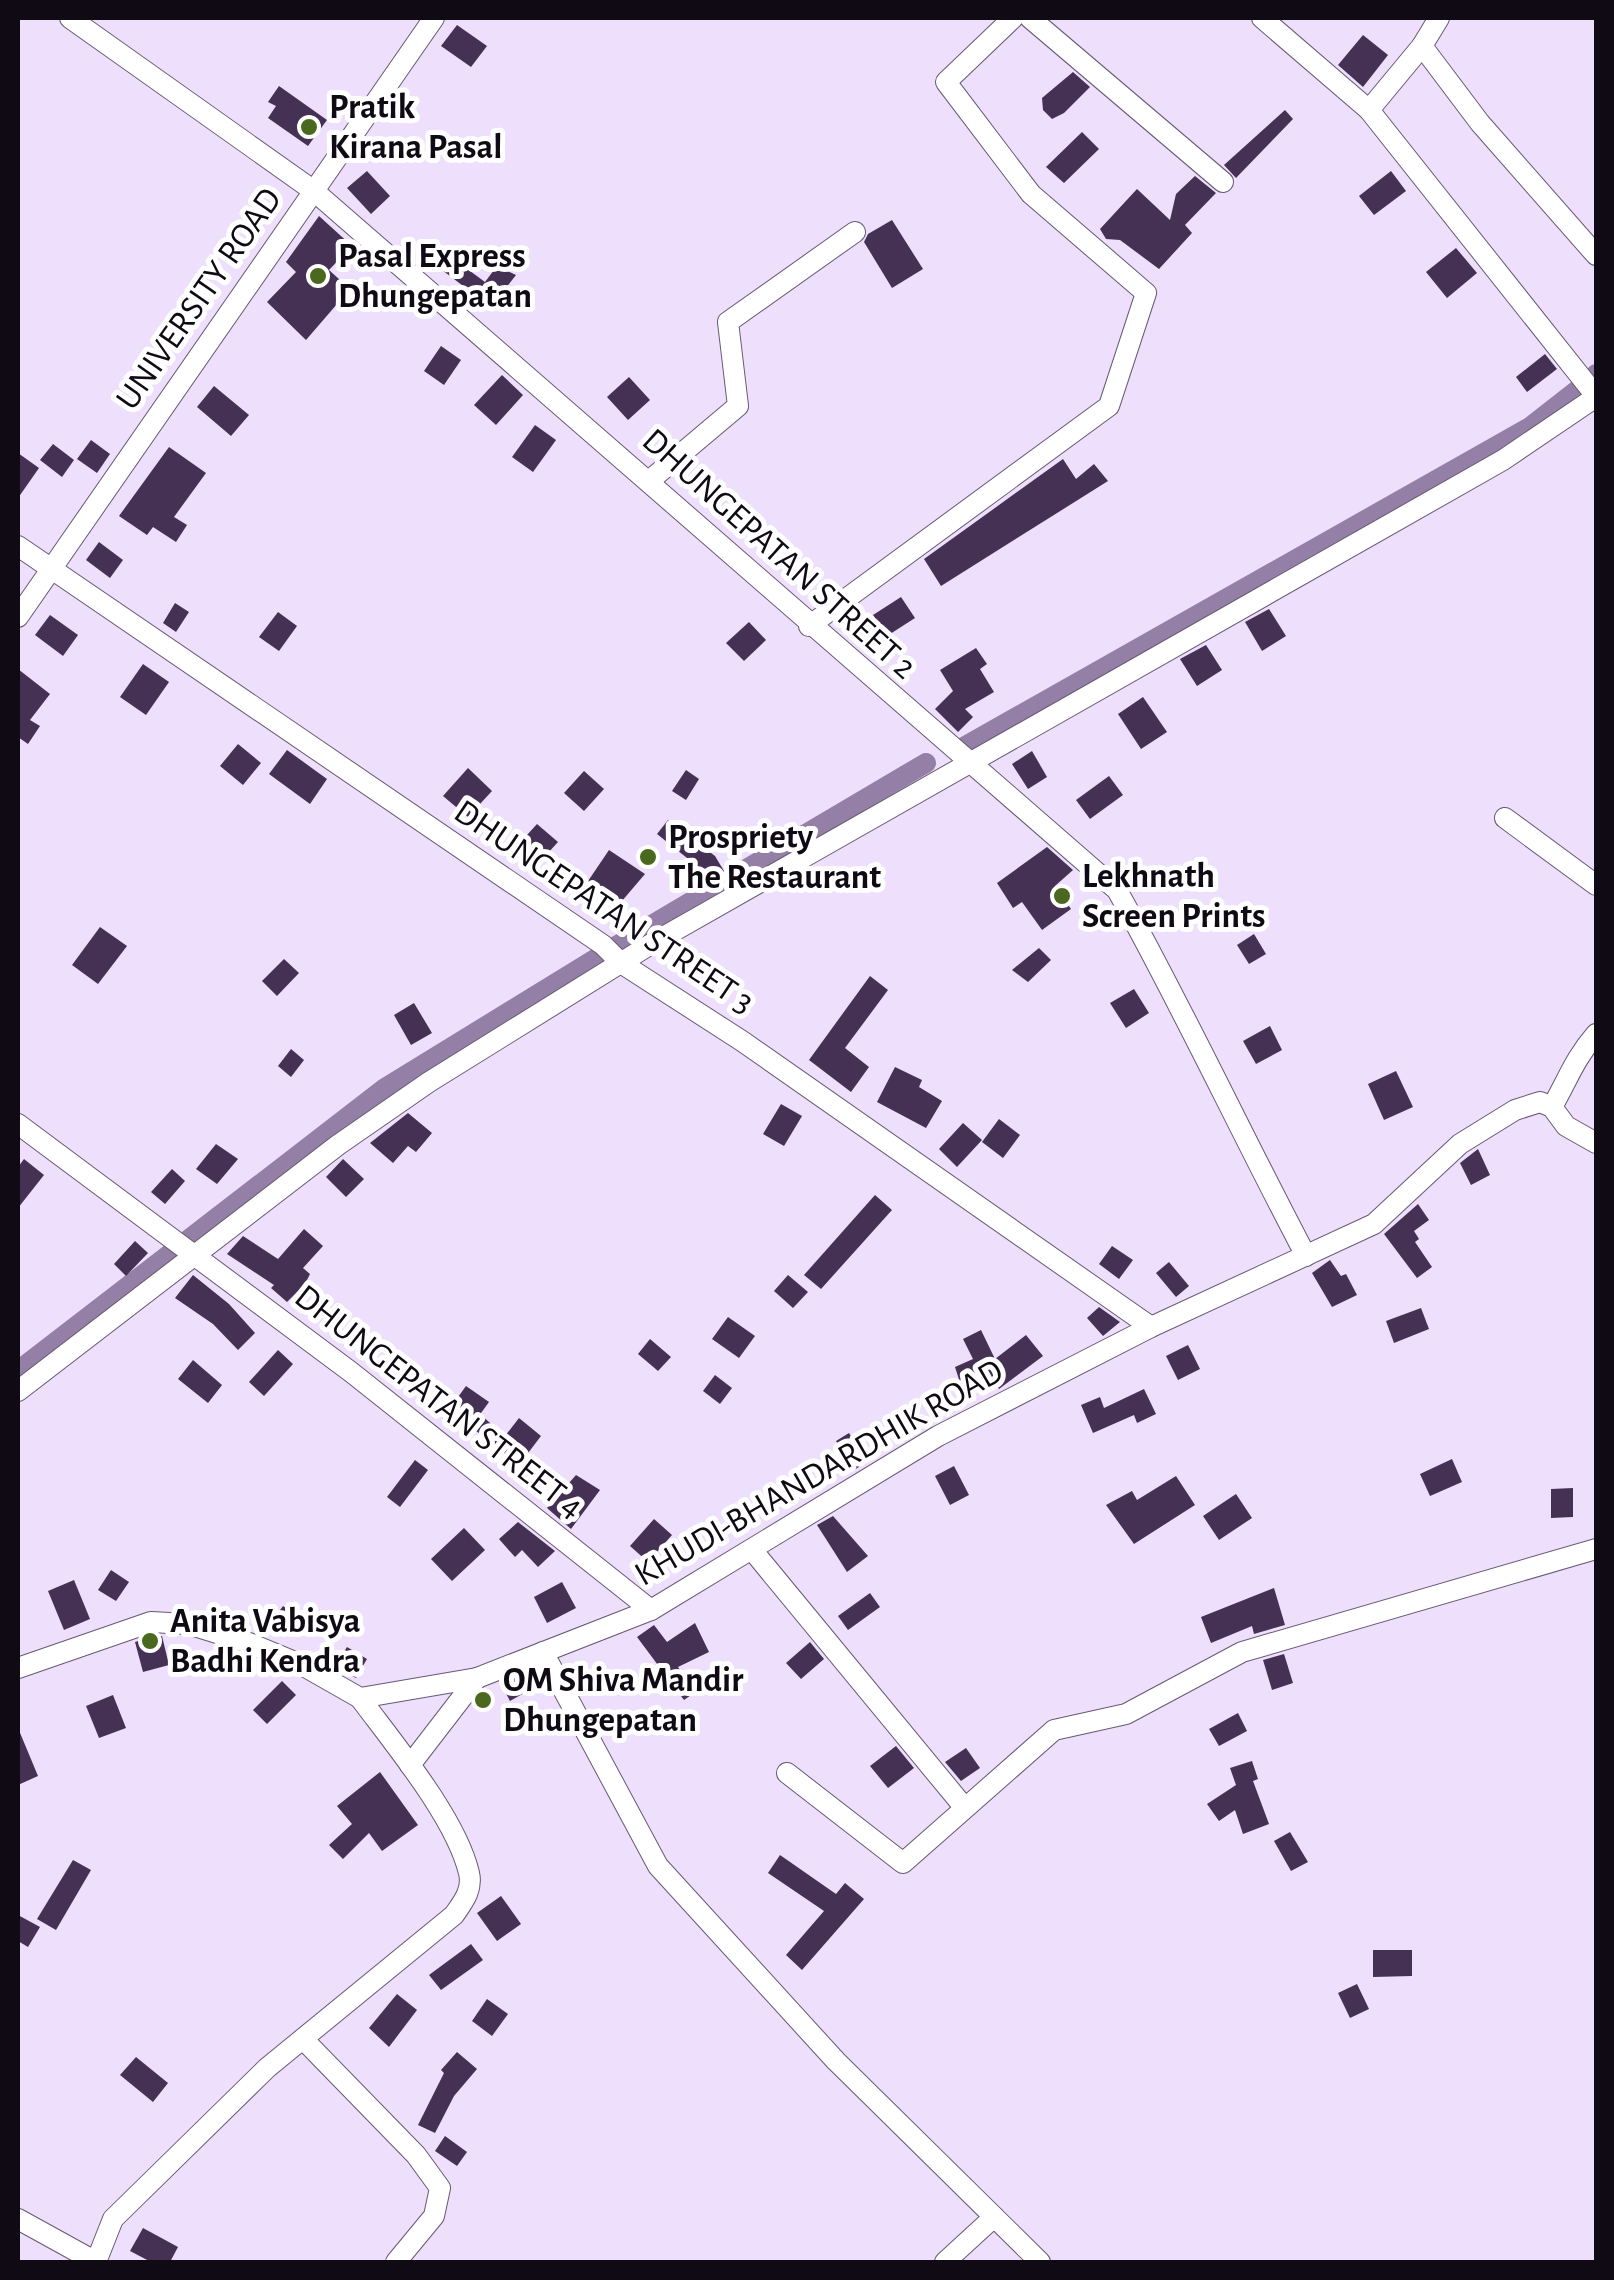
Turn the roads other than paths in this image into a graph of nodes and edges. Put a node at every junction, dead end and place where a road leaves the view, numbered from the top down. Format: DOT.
graph roads {
  1 [pos="70,18"];
  2 [pos="434,18"];
  3 [pos="1013,18"];
  4 [pos="1030,18"];
  5 [pos="1262,18"];
  6 [pos="1438,18"];
  7 [pos="1422,46"];
  8 [pos="1369,110"];
  9 [pos="1224,182"];
  10 [pos="314,191"];
  11 [pos="855,232"];
  12 [pos="1596,255"];
  13 [pos="1596,397"];
  14 [pos="649,482"];
  15 [pos="18,546"];
  16 [pos="52,569"];
  17 [pos="18,618"];
  18 [pos="808,626"];
  19 [pos="967,764"];
  20 [pos="1504,818"];
  21 [pos="1596,884"];
  22 [pos="621,963"];
  23 [pos="1596,1034"];
  24 [pos="1552,1107"];
  25 [pos="18,1124"];
  26 [pos="1596,1142"];
  27 [pos="183,1248"];
  28 [pos="1306,1256"];
  29 [pos="1151,1326"];
  30 [pos="18,1391"];
  31 [pos="1596,1549"];
  32 [pos="753,1550"];
  33 [pos="651,1610"];
  34 [pos="543,1652"];
  35 [pos="18,1668"];
  36 [pos="477,1678"];
  37 [pos="360,1698"];
  38 [pos="410,1765"];
  39 [pos="787,1773"];
  40 [pos="964,1807"];
  41 [pos="304,2038"];
  42 [pos="994,2218"];
  43 [pos="18,2219"];
  44 [pos="396,2262"];
  45 [pos="946,2262"];
  46 [pos="1040,2262"];
  1 -- 10 [label="street, DHUNGEPATAN STREET 2"];
  2 -- 10 [label="street, UNIVERSITY ROAD"];
  3 -- 18 [label="street"];
  4 -- 9 [label="street"];
  5 -- 8 [label="street"];
  6 -- 7 [label="street"];
  7 -- 8 [label="street"];
  7 -- 12 [label="street"];
  8 -- 13 [label="street"];
  10 -- 14 [label="street, DHUNGEPATAN STREET 2"];
  10 -- 16 [label="street, UNIVERSITY ROAD"];
  11 -- 14 [label="street"];
  13 -- 19 [label="street"];
  14 -- 18 [label="street, DHUNGEPATAN STREET 2"];
  15 -- 16 [label="street, DHUNGEPATAN STREET 3"];
  16 -- 17 [label="street, UNIVERSITY ROAD"];
  16 -- 22 [label="street, DHUNGEPATAN STREET 3"];
  18 -- 19 [label="street, DHUNGEPATAN STREET 2"];
  19 -- 22 [label="street"];
  19 -- 28 [label="street, DHUNGEPATAN STREET 2"];
  20 -- 21 [label="street"];
  22 -- 27 [label="street"];
  22 -- 29 [label="street, DHUNGEPATAN STREET 3"];
  23 -- 24 [label="street"];
  24 -- 26 [label="street"];
  24 -- 28 [label="street, KHUDI-BHANDARDHIK ROAD"];
  25 -- 27 [label="street, DHUNGEPATAN STREET 4"];
  27 -- 30 [label="street"];
  27 -- 33 [label="street, DHUNGEPATAN STREET 4"];
  28 -- 29 [label="street, KHUDI-BHANDARDHIK ROAD"];
  29 -- 32 [label="street, KHUDI-BHANDARDHIK ROAD"];
  31 -- 40 [label="street"];
  32 -- 33 [label="street, KHUDI-BHANDARDHIK ROAD"];
  32 -- 40 [label="street"];
  33 -- 34 [label="street, KHUDI-BHANDARDHIK ROAD"];
  34 -- 36 [label="street, KHUDI-BHANDARDHIK ROAD"];
  34 -- 42 [label="street"];
  35 -- 37 [label="street"];
  36 -- 37 [label="street, KHUDI-BHANDARDHIK ROAD"];
  36 -- 38 [label="street"];
  37 -- 38 [label="street"];
  38 -- 41 [label="street"];
  39 -- 40 [label="street"];
  41 -- 43 [label="street"];
  41 -- 44 [label="street"];
  42 -- 45 [label="street"];
  42 -- 46 [label="street"];
}
